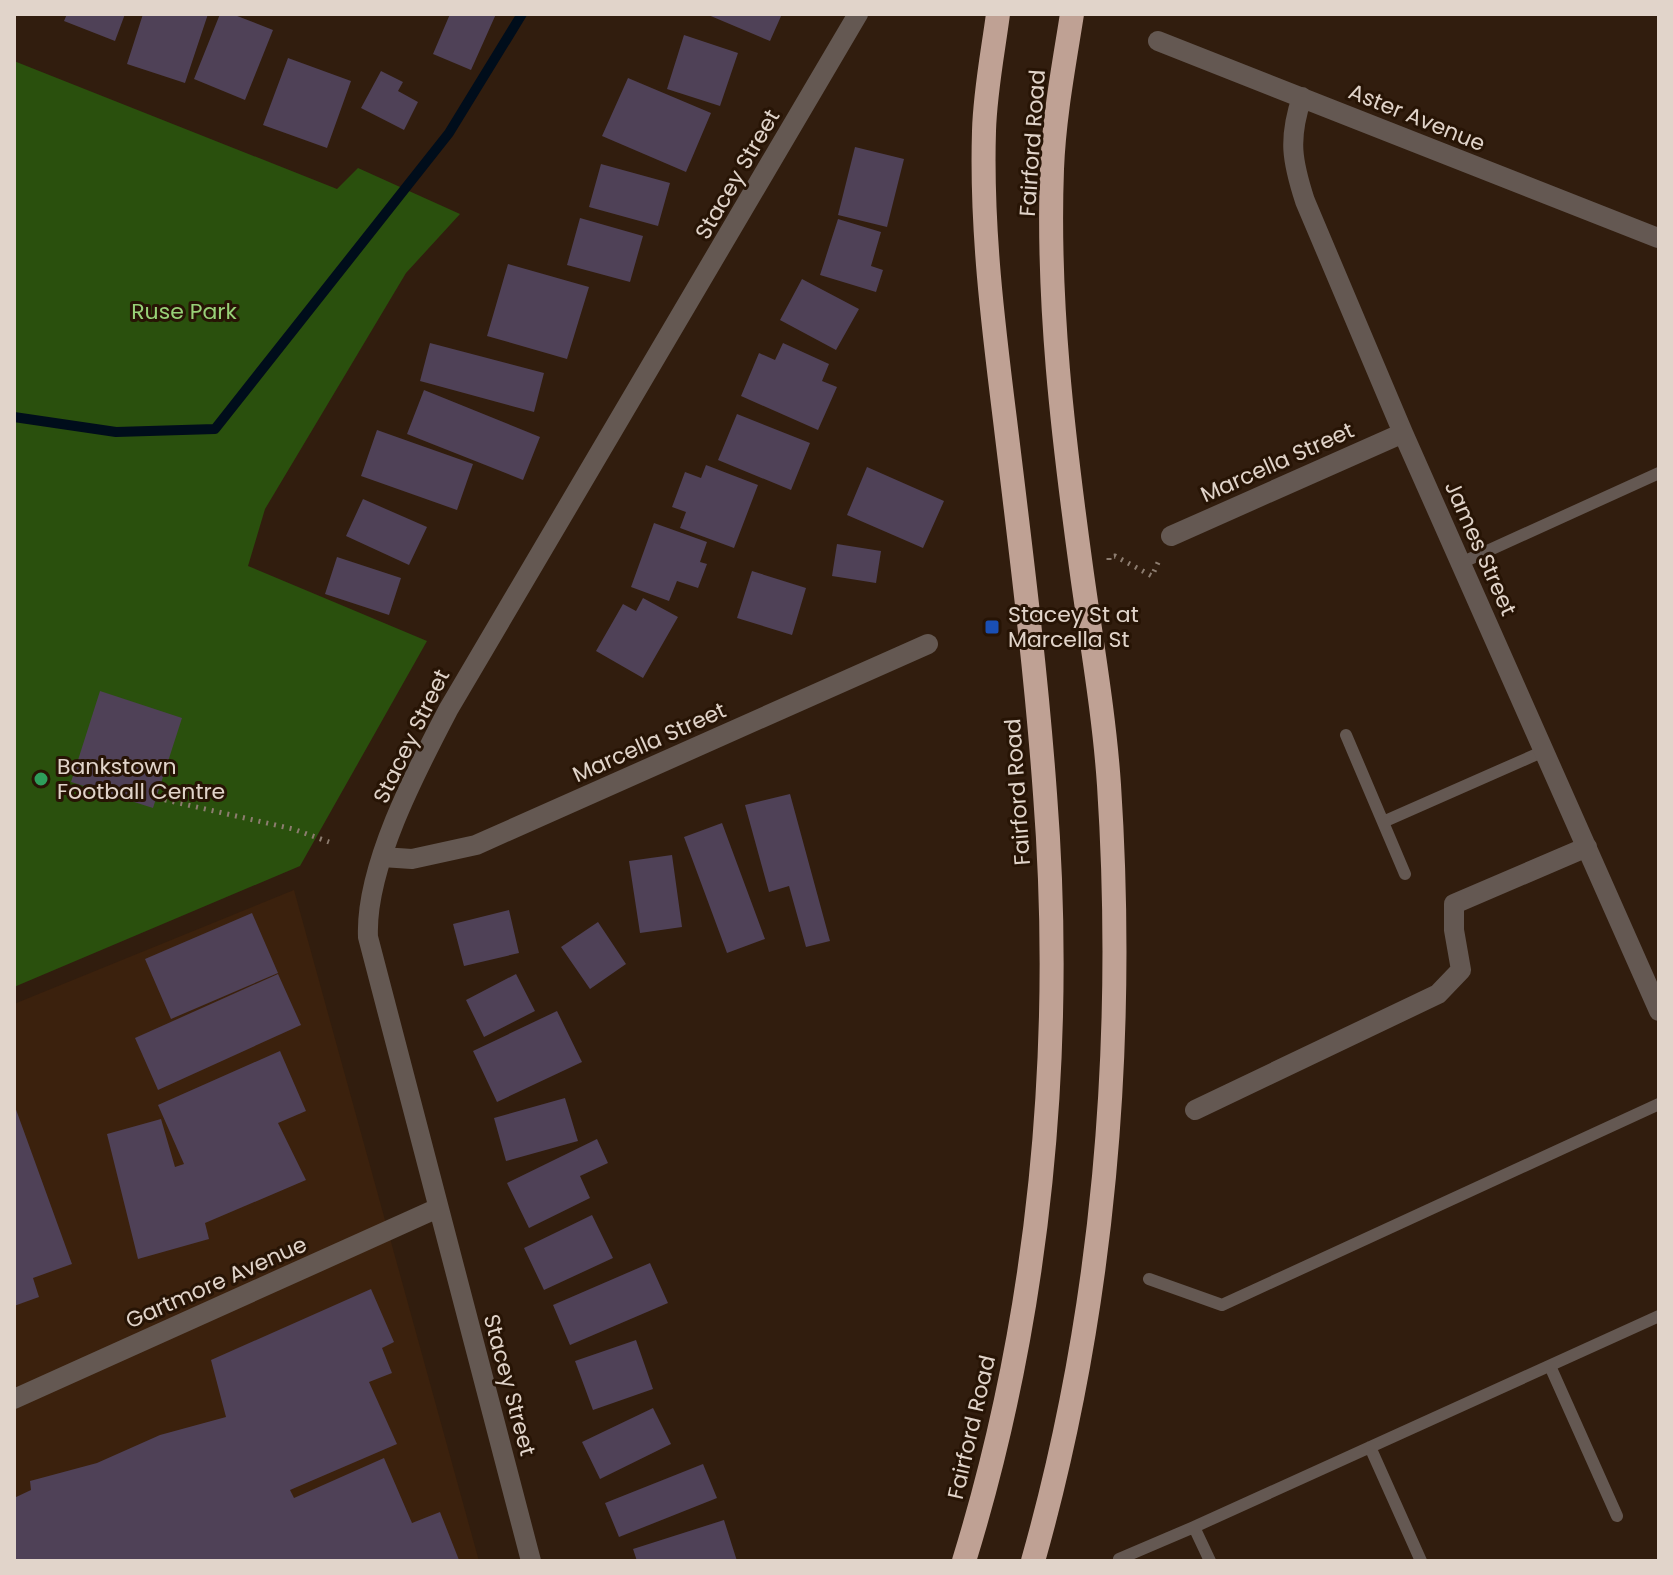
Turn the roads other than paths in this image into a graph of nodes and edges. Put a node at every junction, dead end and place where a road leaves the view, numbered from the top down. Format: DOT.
graph roads {
  1 [pos="858,14"];
  2 [pos="998,14"];
  3 [pos="1072,14"];
  4 [pos="1158,41"];
  5 [pos="1302,97"];
  6 [pos="1658,238"];
  7 [pos="1403,433"];
  8 [pos="1659,473"];
  9 [pos="1171,536"];
  10 [pos="1461,563"];
  11 [pos="928,644"];
  12 [pos="1346,735"];
  13 [pos="1544,751"];
  14 [pos="1383,822"];
  15 [pos="1587,847"];
  16 [pos="382,857"];
  17 [pos="1405,874"];
  18 [pos="1659,1011"];
  19 [pos="1659,1104"];
  20 [pos="1195,1110"];
  21 [pos="438,1208"];
  22 [pos="1149,1279"];
  23 [pos="1659,1316"];
  24 [pos="1550,1366"];
  25 [pos="14,1399"];
  26 [pos="1370,1447"];
  27 [pos="1617,1516"];
  28 [pos="1194,1527"];
  29 [pos="1119,1559"];
  30 [pos="531,1561"];
  31 [pos="964,1561"];
  32 [pos="1033,1561"];
  33 [pos="1210,1561"];
  34 [pos="1421,1561"];
  1 -- 16 [label="street, Stacey Street"];
  2 -- 31 [label="highway, Fairford Road"];
  3 -- 32 [label="highway, Fairford Road"];
  4 -- 5 [label="street, Aster Avenue"];
  5 -- 6 [label="street, Aster Avenue"];
  5 -- 7 [label="street, James Street"];
  7 -- 9 [label="street, Marcella Street"];
  7 -- 10 [label="street, James Street"];
  8 -- 10 [label="lane"];
  10 -- 13 [label="street, James Street"];
  11 -- 16 [label="street, Marcella Street"];
  12 -- 14 [label="lane"];
  13 -- 14 [label="lane"];
  13 -- 15 [label="street, James Street"];
  14 -- 17 [label="lane"];
  15 -- 18 [label="street, James Street"];
  15 -- 20 [label="street"];
  16 -- 21 [label="street, Stacey Street"];
  19 -- 22 [label="lane"];
  21 -- 25 [label="street, Gartmore Avenue"];
  21 -- 30 [label="street, Stacey Street"];
  23 -- 24 [label="lane"];
  24 -- 26 [label="lane"];
  24 -- 27 [label="lane"];
  26 -- 28 [label="lane"];
  26 -- 34 [label="lane"];
  28 -- 29 [label="lane"];
  28 -- 33 [label="lane"];
}
